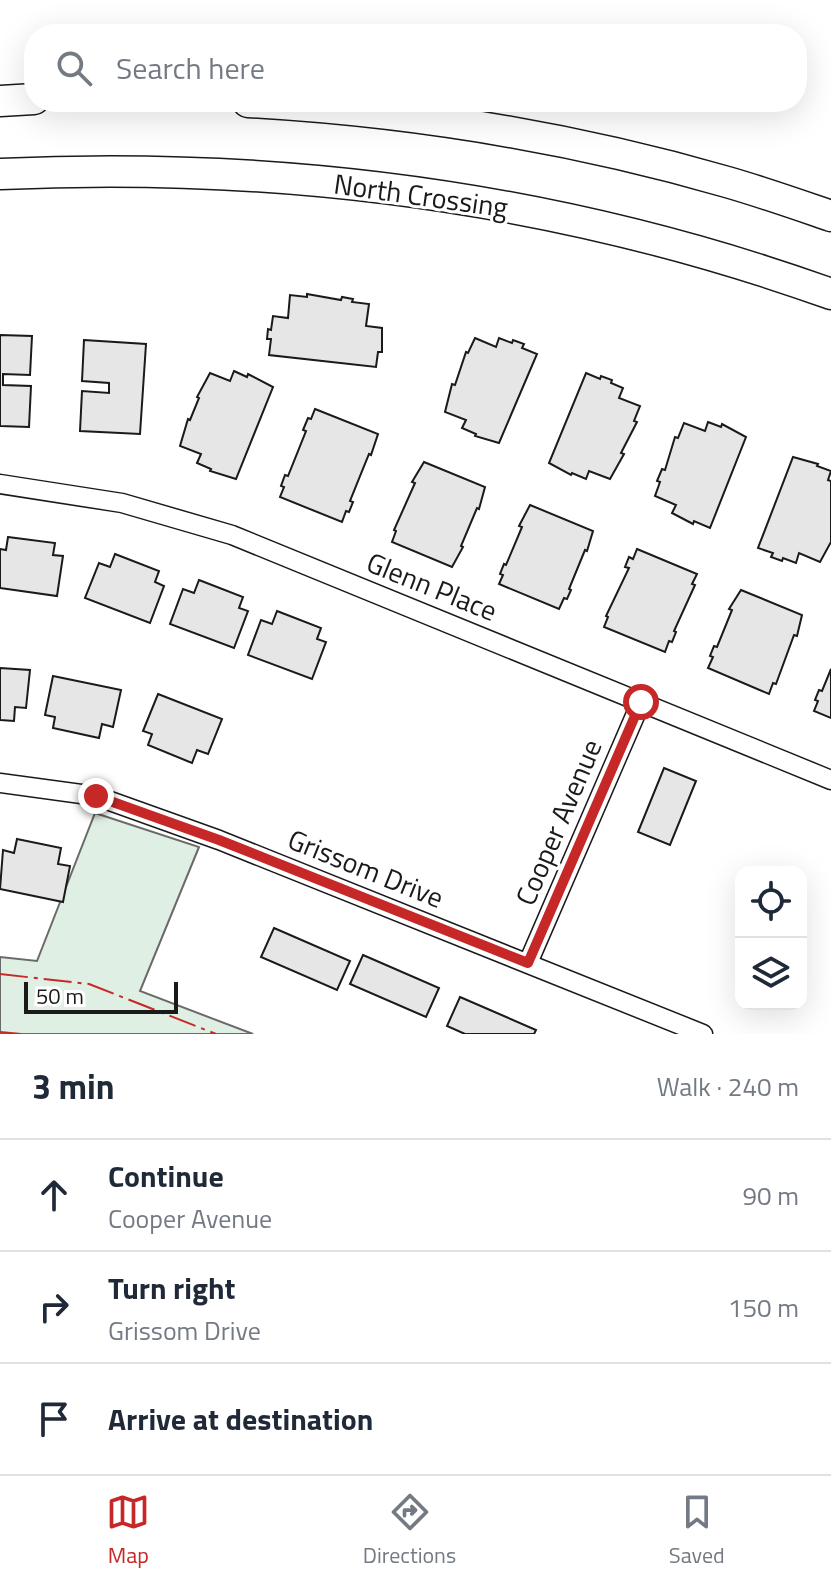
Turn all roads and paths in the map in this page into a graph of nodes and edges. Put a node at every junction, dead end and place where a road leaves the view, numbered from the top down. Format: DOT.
graph roads {
  1 [pos="24,100"];
  2 [pos="0,101"];
  3 [pos="365,112"];
  4 [pos="0,174"];
  5 [pos="831,216"];
  6 [pos="831,294"];
  7 [pos="0,484"];
  8 [pos="641,702"];
  9 [pos="831,780"];
  10 [pos="0,783"];
  11 [pos="528,963"];
  12 [pos="703,1034"];
  1 -- 2 [label="main road"];
  3 -- 5 [label="main road"];
  4 -- 6 [label="main road, North Crossing"];
  7 -- 8 [label="street, Glenn Place"];
  8 -- 9 [label="street, Glenn Place"];
  8 -- 11 [label="street, Cooper Avenue"];
  10 -- 11 [label="street, Grissom Drive"];
  11 -- 12 [label="street, Grissom Drive"];
}
